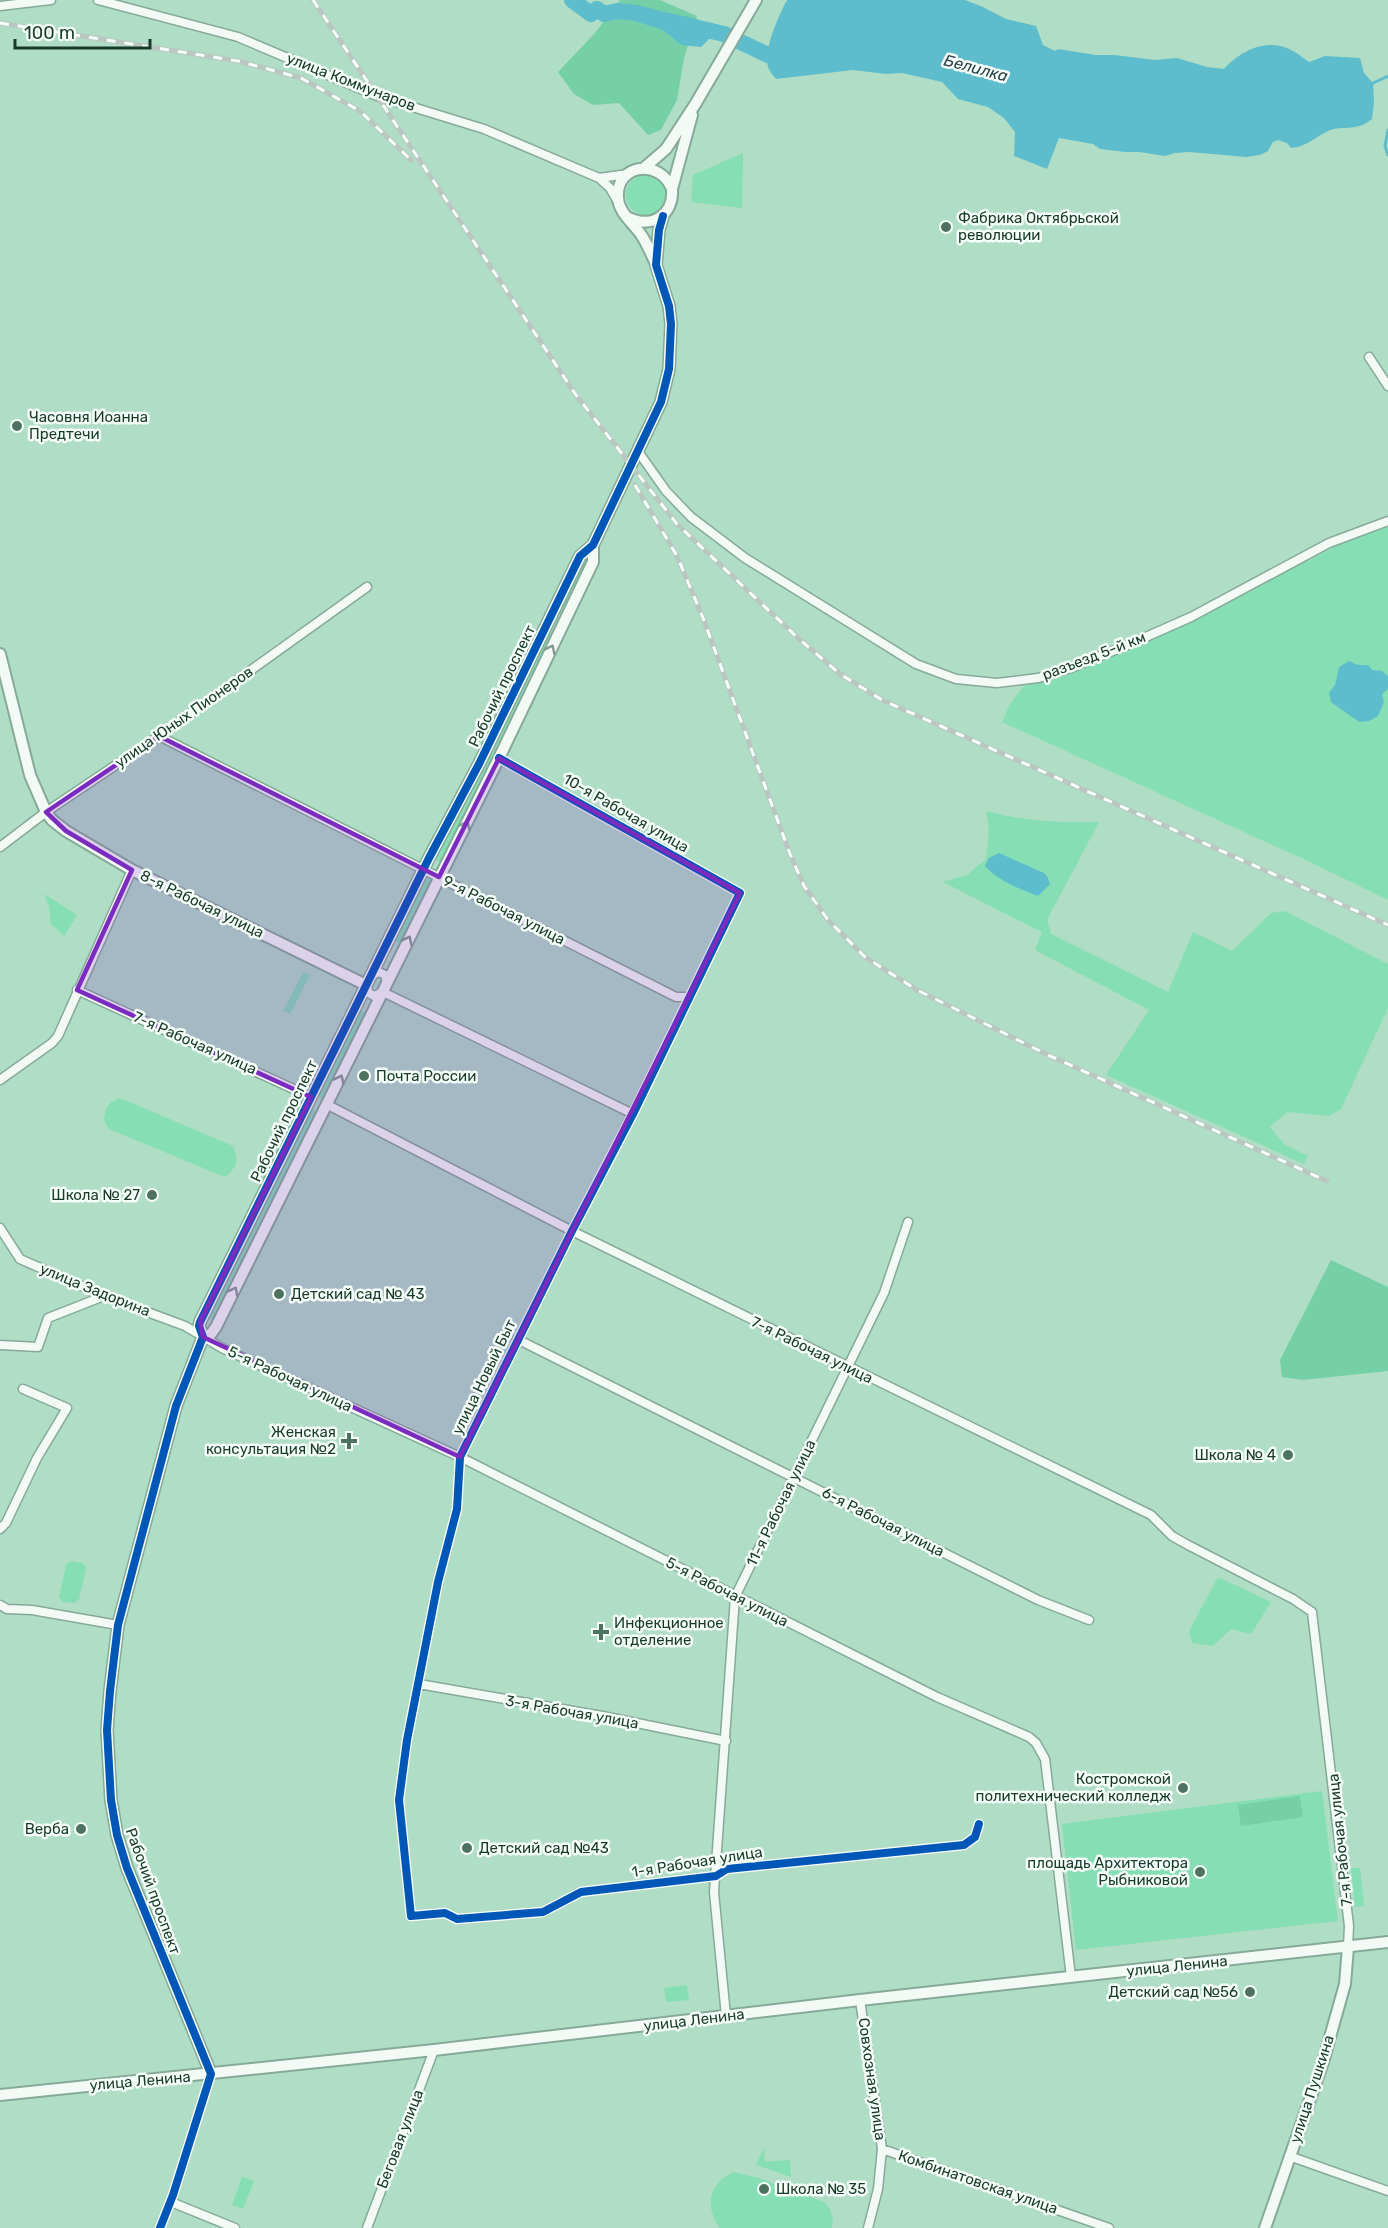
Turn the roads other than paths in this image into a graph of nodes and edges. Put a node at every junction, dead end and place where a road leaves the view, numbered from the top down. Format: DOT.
graph roads {
  1 [pos="51,0"];
  2 [pos="98,0"];
  3 [pos="756,0"];
  4 [pos="0,6"];
  5 [pos="696,103"];
  6 [pos="644,168"];
  7 [pos="628,174"];
  8 [pos="599,178"];
  9 [pos="672,189"];
  10 [pos="619,203"];
  11 [pos="663,216"];
  12 [pos="630,218"];
  13 [pos="656,265"];
  14 [pos="1369,357"];
  15 [pos="1388,386"];
  16 [pos="637,450"];
  17 [pos="1388,521"];
  18 [pos="592,545"];
  19 [pos="367,587"];
  20 [pos="0,654"];
  21 [pos="159,736"];
  22 [pos="499,758"];
  23 [pos="46,812"];
  24 [pos="0,847"];
  25 [pos="424,869"];
  26 [pos="132,870"];
  27 [pos="439,877"];
  28 [pos="740,893"];
  29 [pos="368,980"];
  30 [pos="385,988"];
  31 [pos="77,990"];
  32 [pos="690,997"];
  33 [pos="0,1080"];
  34 [pos="311,1096"];
  35 [pos="328,1105"];
  36 [pos="633,1114"];
  37 [pos="909,1222"];
  38 [pos="0,1228"];
  39 [pos="572,1231"];
  40 [pos="105,1296"];
  41 [pos="203,1337"];
  42 [pos="517,1340"];
  43 [pos="0,1346"];
  44 [pos="847,1367"];
  45 [pos="22,1389"];
  46 [pos="460,1457"];
  47 [pos="794,1477"];
  48 [pos="0,1529"];
  49 [pos="735,1597"];
  50 [pos="0,1605"];
  51 [pos="1089,1620"];
  52 [pos="118,1624"];
  53 [pos="419,1684"];
  54 [pos="726,1741"];
  55 [pos="978,1824"];
  56 [pos="716,1876"];
  57 [pos="411,1916"];
  58 [pos="1388,1942"];
  59 [pos="1348,1947"];
  60 [pos="1071,1977"];
  61 [pos="860,2000"];
  62 [pos="726,2016"];
  63 [pos="434,2050"];
  64 [pos="212,2074"];
  65 [pos="0,2095"];
  66 [pos="882,2149"];
  67 [pos="1289,2156"];
  68 [pos="1388,2191"];
  69 [pos="171,2202"];
  70 [pos="160,2228"];
  71 [pos="236,2228"];
  72 [pos="367,2228"];
  73 [pos="868,2228"];
  74 [pos="1109,2228"];
  75 [pos="1265,2228"];
  1 -- 4 [label="street"];
  2 -- 8 [label="street, улица Коммунаров"];
  3 -- 5 [label="street"];
  5 -- 6 [label="street"];
  5 -- 9 [label="street"];
  6 -- 7 [label="street"];
  6 -- 9 [label="street"];
  7 -- 8 [label="street"];
  7 -- 10 [label="street"];
  8 -- 10 [label="street"];
  9 -- 11 [label="street"];
  10 -- 12 [label="street"];
  11 -- 12 [label="street"];
  11 -- 13 [label="street, Рабочий проспект"];
  12 -- 13 [label="street"];
  13 -- 16 [label="street, Рабочий проспект"];
  14 -- 15 [label="street"];
  16 -- 17 [label="street, разъезд 5-й км"];
  16 -- 18 [label="street, Рабочий проспект"];
  22 -- 18 [label="street, Рабочий проспект, one-way"];
  18 -- 25 [label="street, Рабочий проспект"];
  19 -- 21 [label="street, улица Юных Пионеров"];
  20 -- 23 [label="street"];
  21 -- 23 [label="street, улица Юных Пионеров"];
  21 -- 25 [label="street, 9-я Рабочая улица"];
  27 -- 22 [label="street, Рабочий проспект, one-way"];
  22 -- 28 [label="street, 10-я Рабочая улица"];
  23 -- 24 [label="street, улица Юных Пионеров"];
  23 -- 26 [label="street, 8-я Рабочая улица"];
  25 -- 27 [label="street, 9-я Рабочая улица"];
  25 -- 29 [label="street, Рабочий проспект"];
  26 -- 29 [label="street, 8-я Рабочая улица"];
  26 -- 31 [label="street"];
  30 -- 27 [label="street, Рабочий проспект, one-way"];
  27 -- 32 [label="street, 9-я Рабочая улица"];
  28 -- 32 [label="street, улица Новый Быт"];
  29 -- 30 [label="street"];
  29 -- 30 [label="street"];
  29 -- 34 [label="street, Рабочий проспект"];
  35 -- 30 [label="street, Рабочий проспект, one-way"];
  30 -- 36 [label="street"];
  31 -- 33 [label="street"];
  31 -- 34 [label="street, 7-я Рабочая улица"];
  32 -- 36 [label="street, улица Новый Быт"];
  34 -- 41 [label="street, Рабочий проспект"];
  35 -- 39 [label="street, 7-я Рабочая улица"];
  41 -- 35 [label="street, Рабочий проспект, one-way"];
  36 -- 39 [label="street, улица Новый Быт"];
  37 -- 44 [label="street, 11-я Рабочая улица"];
  38 -- 40 [label="street, улица Задорина"];
  39 -- 42 [label="street, улица Новый Быт"];
  39 -- 44 [label="street, 7-я Рабочая улица"];
  40 -- 41 [label="street, улица Задорина"];
  40 -- 43 [label="street"];
  41 -- 46 [label="street, 5-я Рабочая улица"];
  41 -- 52 [label="street, Рабочий проспект"];
  42 -- 46 [label="street, улица Новый Быт"];
  42 -- 47 [label="street, 6-я Рабочая улица"];
  44 -- 47 [label="street, 11-я Рабочая улица"];
  44 -- 59 [label="street, 7-я Рабочая улица"];
  45 -- 48 [label="street"];
  46 -- 49 [label="street, 5-я Рабочая улица"];
  46 -- 53 [label="street, улица Новый Быт"];
  47 -- 49 [label="street, 11-я Рабочая улица"];
  47 -- 51 [label="street, 6-я Рабочая улица"];
  49 -- 54 [label="street, 11-я Рабочая улица"];
  49 -- 60 [label="street, 5-я Рабочая улица"];
  50 -- 52 [label="street"];
  52 -- 64 [label="street, Рабочий проспект"];
  53 -- 54 [label="street, 3-я Рабочая улица"];
  53 -- 57 [label="street, улица Новый Быт"];
  54 -- 56 [label="street, 11-я Рабочая улица"];
  55 -- 56 [label="street, 1-я Рабочая улица"];
  56 -- 57 [label="street, 1-я Рабочая улица"];
  56 -- 62 [label="street, 11-я Рабочая улица"];
  58 -- 59 [label="street, улица Ленина"];
  59 -- 60 [label="street, улица Ленина"];
  59 -- 67 [label="street, улица Пушкина"];
  60 -- 61 [label="street, улица Ленина"];
  61 -- 62 [label="street, улица Ленина"];
  61 -- 66 [label="street, Совхозная улица"];
  62 -- 63 [label="street, улица Ленина"];
  63 -- 64 [label="street, улица Ленина"];
  63 -- 72 [label="street, Беговая улица"];
  64 -- 65 [label="street, улица Ленина"];
  64 -- 69 [label="street"];
  66 -- 73 [label="street, Совхозная улица"];
  66 -- 74 [label="street, Комбинатовская улица"];
  67 -- 68 [label="street"];
  67 -- 75 [label="street, улица Пушкина"];
  69 -- 70 [label="street"];
  69 -- 71 [label="street"];
}
